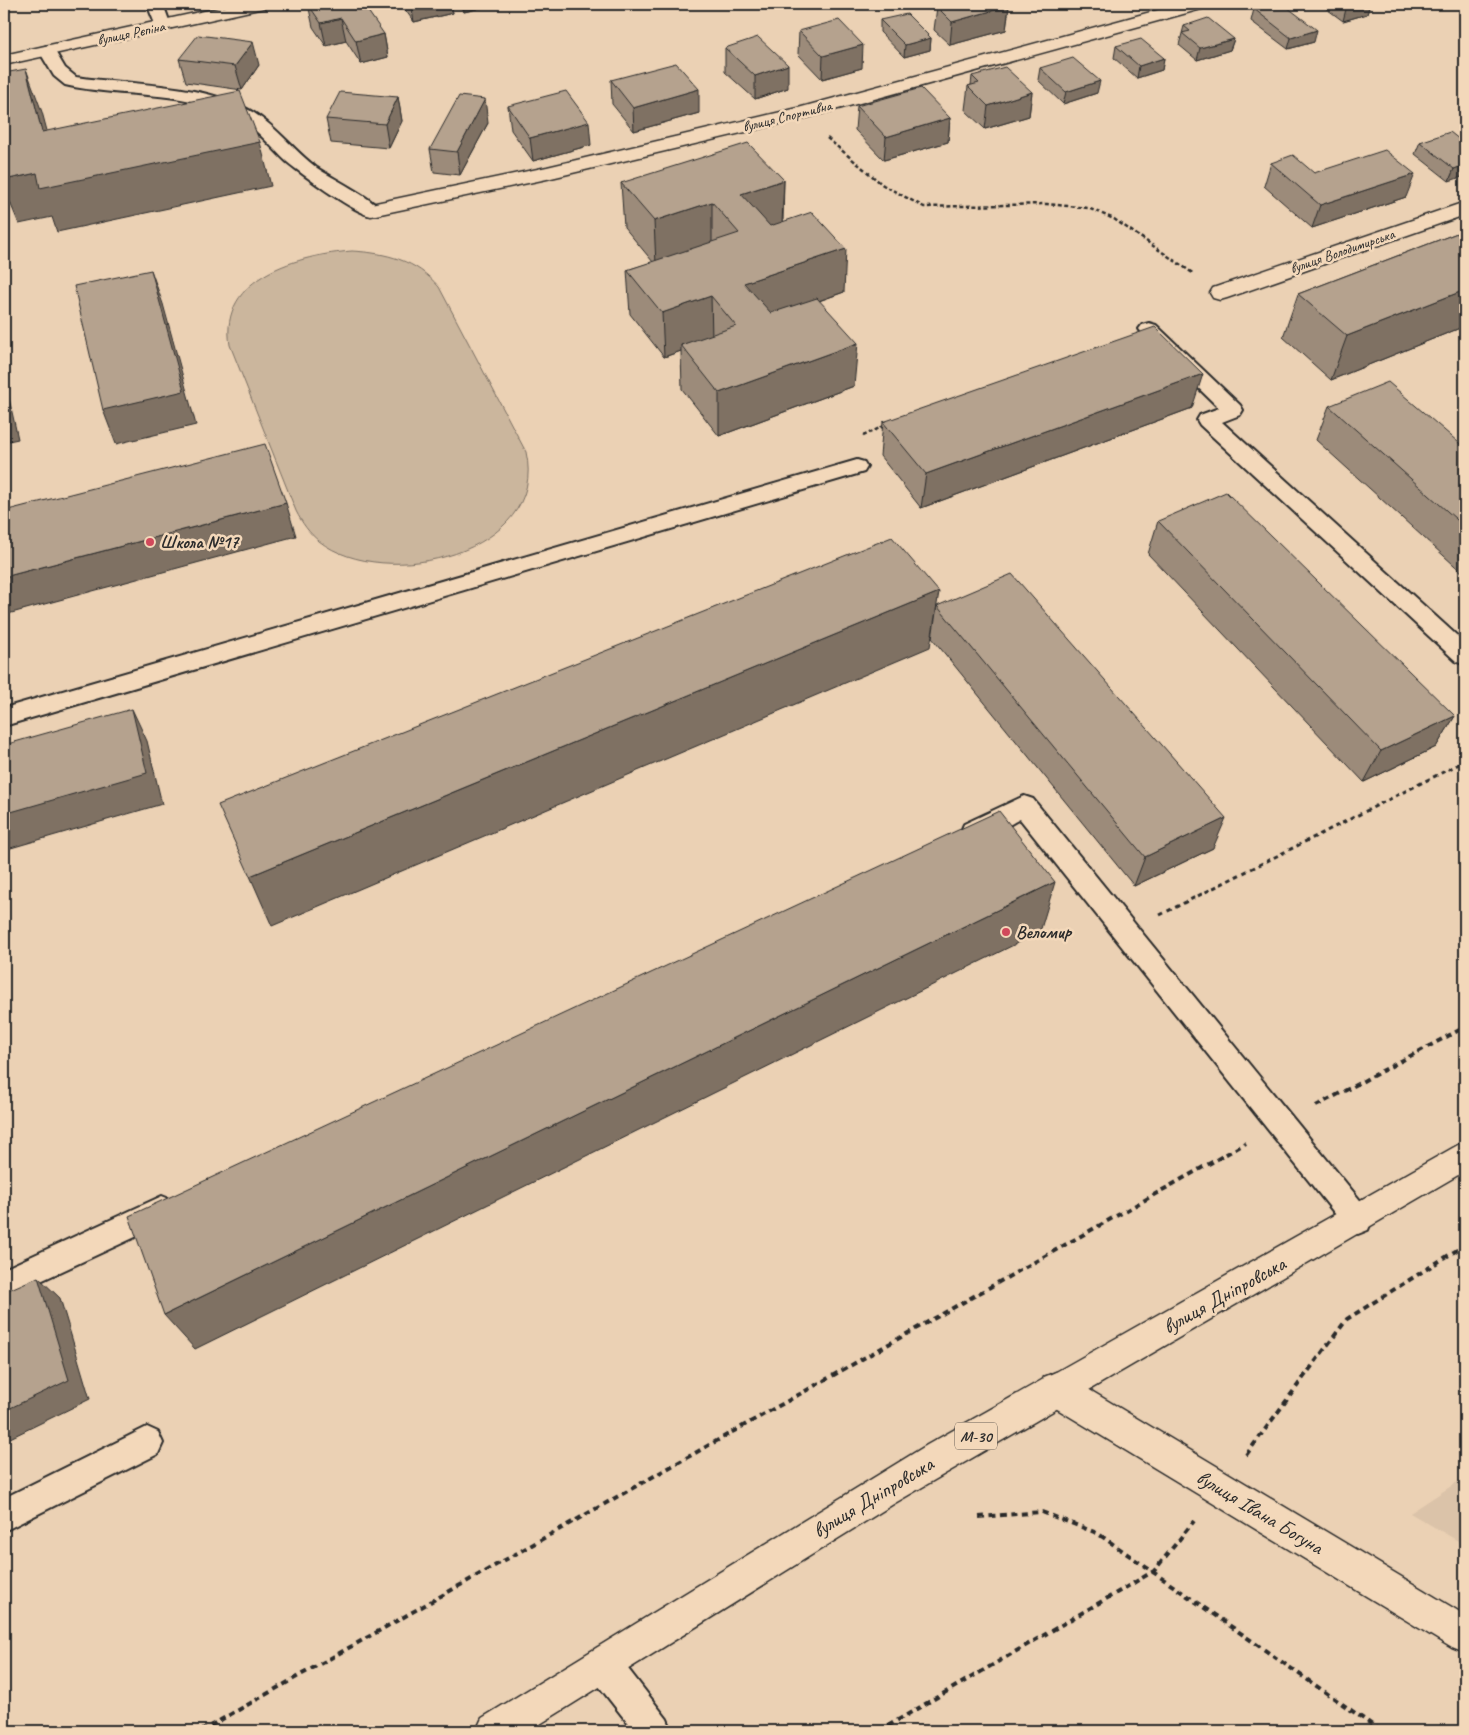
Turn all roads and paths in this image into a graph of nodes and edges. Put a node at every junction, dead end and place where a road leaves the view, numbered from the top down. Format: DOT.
graph roads {
  1 [pos="155,4"];
  2 [pos="259,4"];
  3 [pos="1199,4"];
  4 [pos="163,26"];
  5 [pos="47,51"];
  6 [pos="4,60"];
  7 [pos="802,113"];
  8 [pos="1465,208"];
  9 [pos="371,210"];
  10 [pos="1220,293"];
  11 [pos="1149,329"];
  12 [pos="893,423"];
  13 [pos="859,439"];
  14 [pos="857,467"];
  15 [pos="1465,656"];
  16 [pos="4,717"];
  17 [pos="1465,761"];
  18 [pos="952,840"];
  19 [pos="1126,932"];
  20 [pos="1465,1027"];
  21 [pos="1280,1124"];
  22 [pos="1465,1155"];
  23 [pos="186,1199"];
  24 [pos="1358,1220"];
  25 [pos="4,1284"];
  26 [pos="1056,1389"];
  27 [pos="147,1443"];
  28 [pos="4,1516"];
  29 [pos="979,1517"];
  30 [pos="1465,1635"];
  31 [pos="603,1664"];
  32 [pos="201,1731"];
  33 [pos="495,1731"];
  34 [pos="655,1731"];
  35 [pos="1381,1731"];
  1 -- 4 [label="lane"];
  2 -- 4 [label="main road, вулиця Рєпіна"];
  3 -- 7 [label="main road, вулиця Спортивна"];
  4 -- 5 [label="main road, вулиця Рєпіна"];
  5 -- 6 [label="main road, вулиця Рєпіна"];
  5 -- 9 [label="lane"];
  7 -- 9 [label="main road, вулиця Спортивна"];
  7 -- 10 [label="path"];
  8 -- 10 [label="main road, вулиця Володимирська"];
  11 -- 15 [label="lane"];
  12 -- 13 [label="path"];
  14 -- 16 [label="lane"];
  17 -- 19 [label="path"];
  18 -- 19 [label="lane"];
  19 -- 21 [label="lane"];
  20 -- 21 [label="path"];
  21 -- 24 [label="lane"];
  21 -- 32 [label="path"];
  22 -- 24 [label="main road, вулиця Дніпровська / М-30"];
  23 -- 25 [label="lane"];
  24 -- 26 [label="main road, вулиця Дніпровська / М-30"];
  26 -- 30 [label="main road, вулиця Івана Богуна"];
  26 -- 31 [label="main road, вулиця Дніпровська / М-30"];
  27 -- 28 [label="lane"];
  29 -- 35 [label="path"];
  31 -- 33 [label="main road, вулиця Дніпровська / М-30"];
  31 -- 34 [label="lane"];
}
